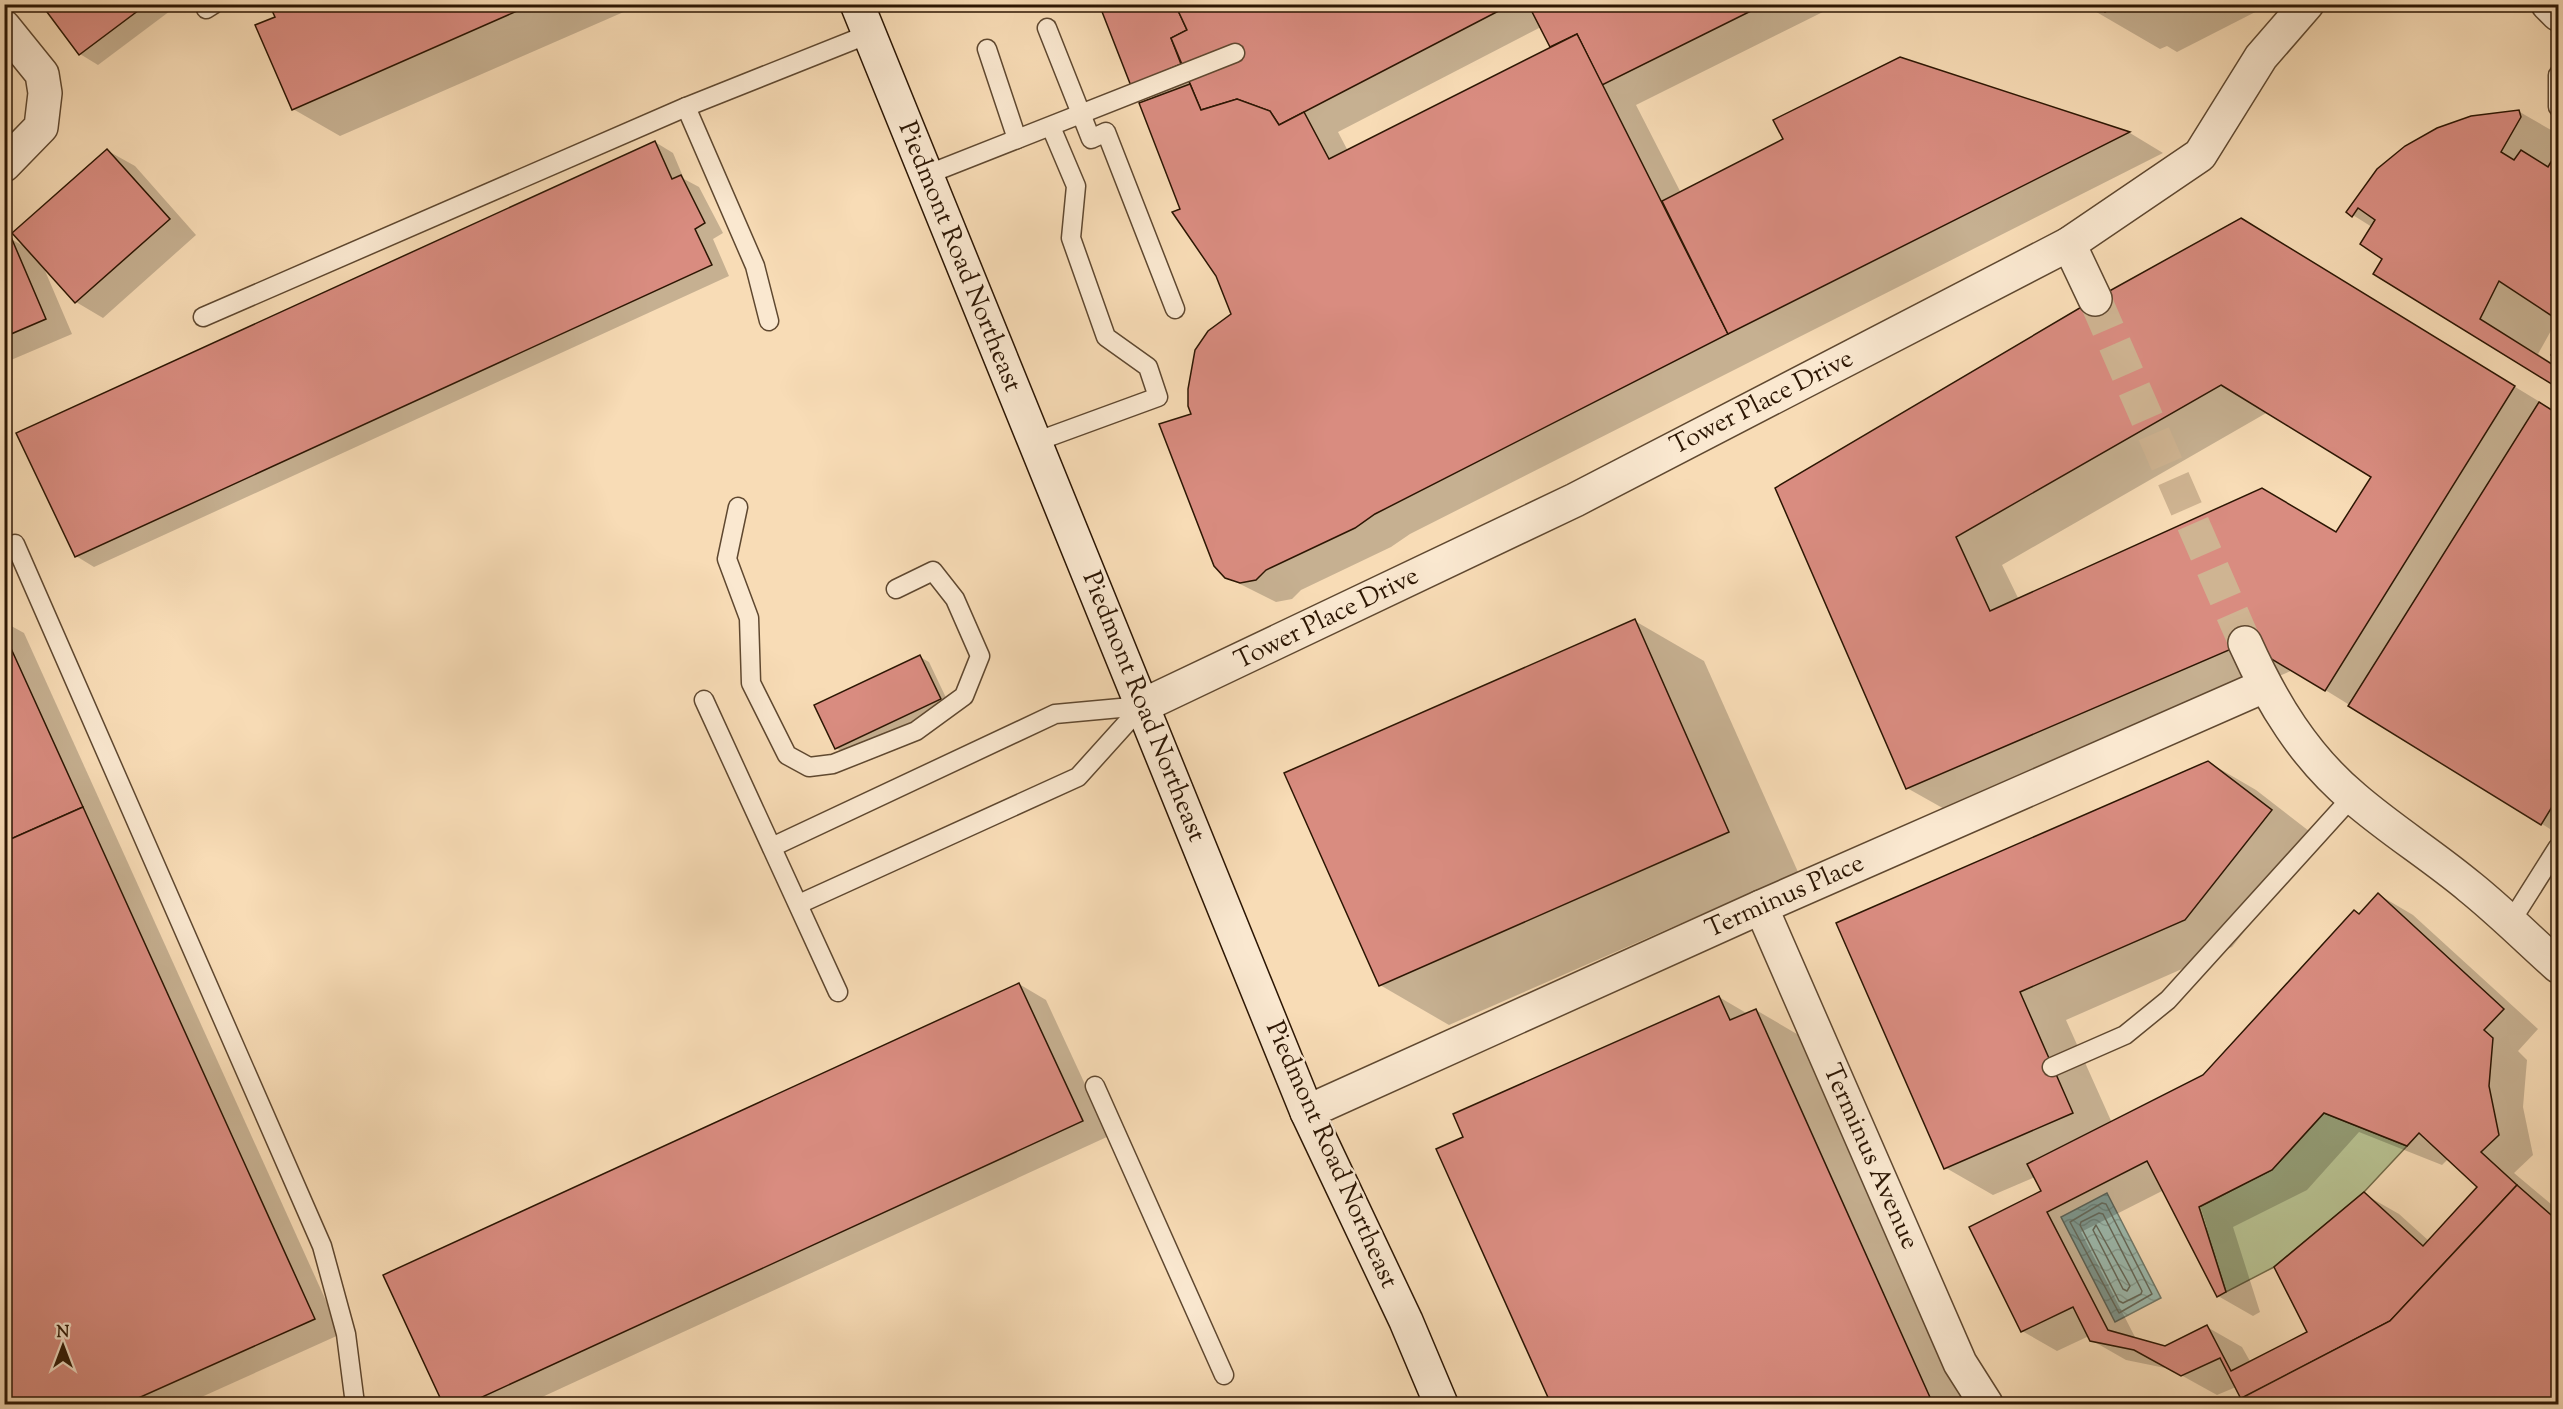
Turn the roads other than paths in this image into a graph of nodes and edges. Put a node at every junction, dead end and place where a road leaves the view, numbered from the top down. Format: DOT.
graph roads {
  1 [pos="2307,4"];
  2 [pos="2548,4"];
  3 [pos="2559,14"];
  4 [pos="863,19"];
  5 [pos="1047,28"];
  6 [pos="5,29"];
  7 [pos="987,49"];
  8 [pos="1235,53"];
  9 [pos="2559,75"];
  10 [pos="686,107"];
  11 [pos="2559,108"];
  12 [pos="1081,115"];
  13 [pos="1051,127"];
  14 [pos="1017,139"];
  15 [pos="4,165"];
  16 [pos="926,175"];
  17 [pos="2069,244"];
  18 [pos="2095,299"];
  19 [pos="1175,309"];
  20 [pos="203,317"];
  21 [pos="769,321"];
  22 [pos="1035,442"];
  23 [pos="738,507"];
  24 [pos="15,544"];
  25 [pos="896,589"];
  26 [pos="2245,644"];
  27 [pos="2264,686"];
  28 [pos="704,700"];
  29 [pos="1142,706"];
  30 [pos="2352,796"];
  31 [pos="2559,846"];
  32 [pos="772,847"];
  33 [pos="799,904"];
  34 [pos="1761,907"];
  35 [pos="2510,923"];
  36 [pos="2559,966"];
  37 [pos="838,992"];
  38 [pos="2052,1067"];
  39 [pos="1095,1086"];
  40 [pos="1307,1112"];
  41 [pos="1224,1375"];
  42 [pos="355,1404"];
  43 [pos="1442,1404"];
  44 [pos="1986,1404"];
  1 -- 17 [label="street, Tower Place Drive"];
  2 -- 3 [label="street"];
  4 -- 10 [label="lane"];
  4 -- 16 [label="street, Piedmont Road Northeast"];
  5 -- 12 [label="lane"];
  6 -- 15 [label="street"];
  7 -- 14 [label="lane"];
  8 -- 12 [label="lane"];
  9 -- 11 [label="lane"];
  10 -- 20 [label="lane"];
  10 -- 21 [label="lane"];
  12 -- 13 [label="lane"];
  12 -- 19 [label="lane"];
  13 -- 14 [label="lane"];
  13 -- 22 [label="lane"];
  14 -- 16 [label="lane"];
  16 -- 22 [label="street, Piedmont Road Northeast"];
  17 -- 18 [label="street"];
  17 -- 29 [label="street, Tower Place Drive"];
  22 -- 29 [label="street, Piedmont Road Northeast"];
  23 -- 25 [label="lane"];
  24 -- 42 [label="lane"];
  26 -- 27 [label="street"];
  27 -- 30 [label="street"];
  27 -- 34 [label="street, Terminus Place"];
  28 -- 32 [label="lane"];
  29 -- 32 [label="lane"];
  29 -- 33 [label="lane"];
  29 -- 40 [label="street, Piedmont Road Northeast"];
  30 -- 35 [label="street"];
  30 -- 38 [label="lane"];
  31 -- 35 [label="lane"];
  32 -- 33 [label="lane"];
  33 -- 37 [label="lane"];
  34 -- 40 [label="street, Terminus Place"];
  34 -- 44 [label="street, Terminus Avenue"];
  35 -- 36 [label="street"];
  39 -- 41 [label="lane"];
  40 -- 43 [label="street, Piedmont Road Northeast"];
}
